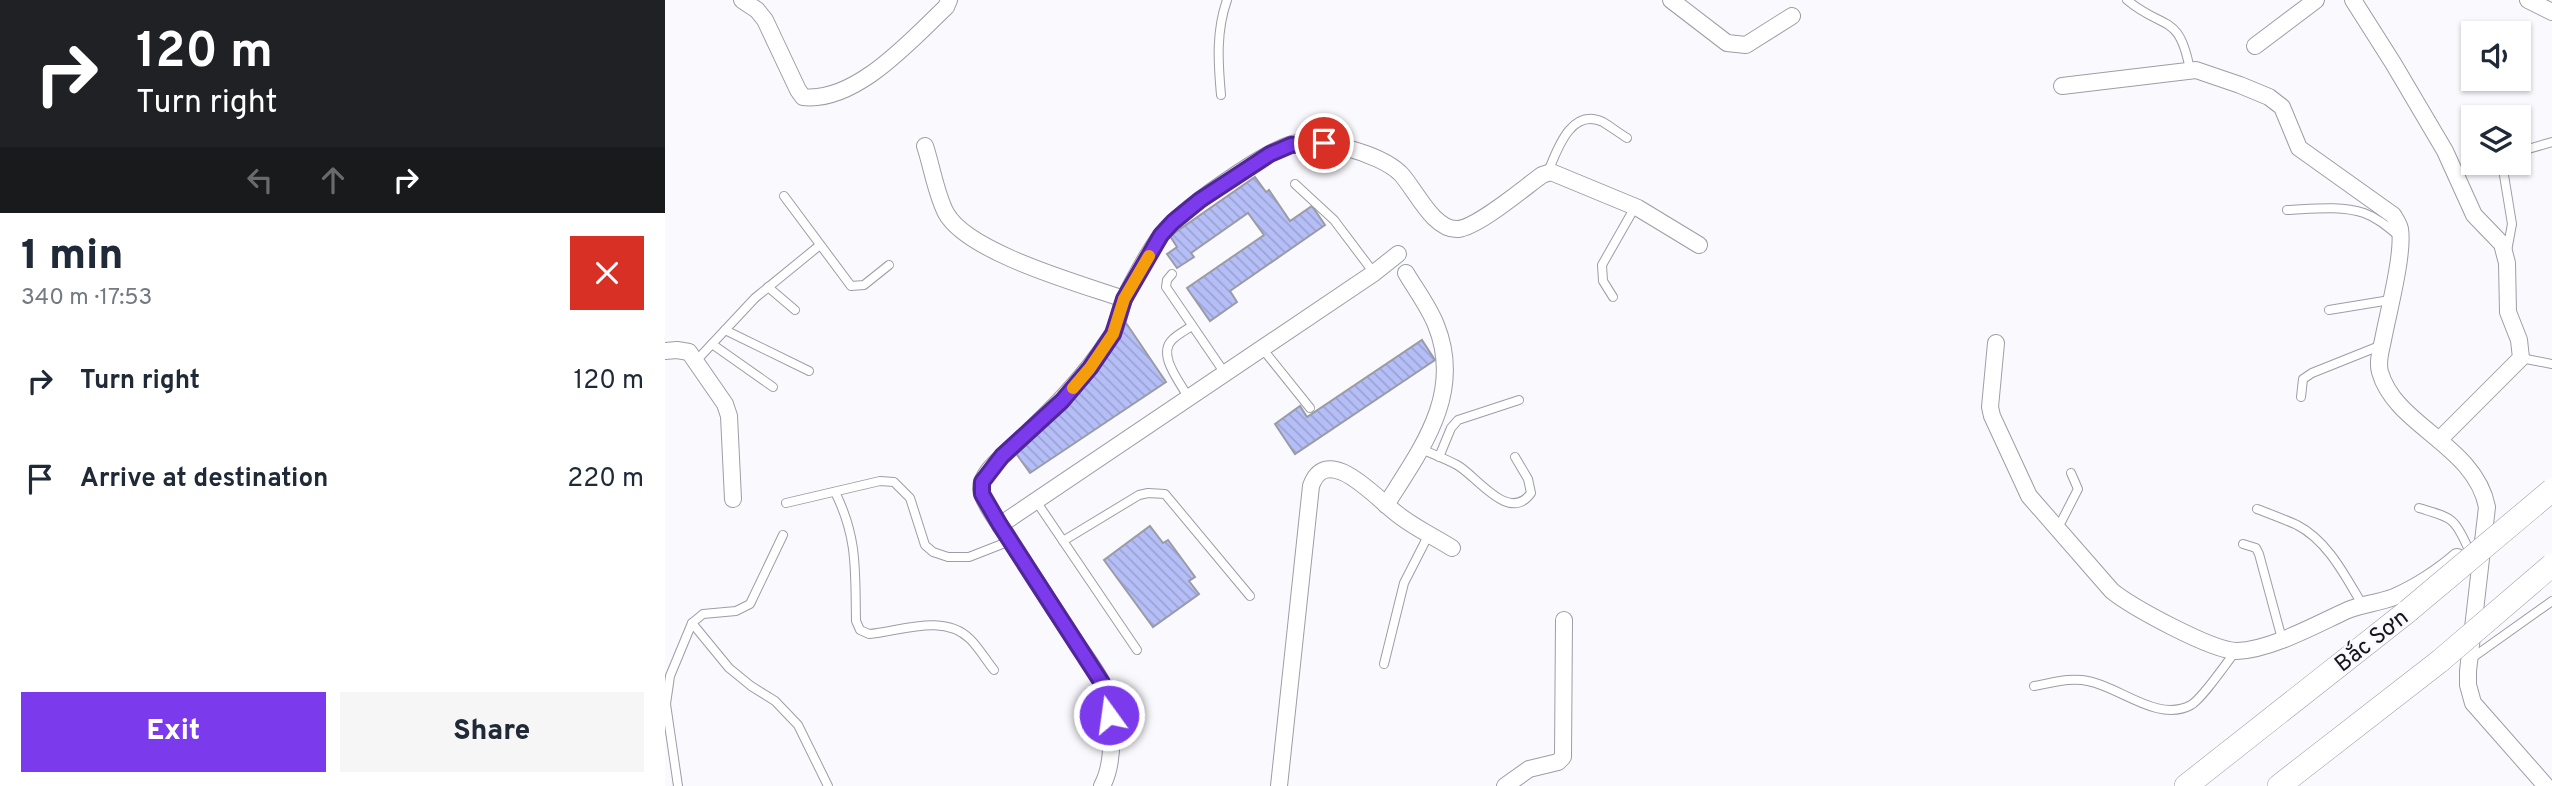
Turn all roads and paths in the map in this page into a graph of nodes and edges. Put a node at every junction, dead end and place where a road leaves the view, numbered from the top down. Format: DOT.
graph roads {
  1 [pos="742,0"];
  2 [pos="949,0"];
  3 [pos="1227,0"];
  4 [pos="1671,0"];
  5 [pos="2127,0"];
  6 [pos="2316,0"];
  7 [pos="2353,0"];
  8 [pos="2528,0"];
  9 [pos="2552,12"];
  10 [pos="1792,16"];
  11 [pos="2255,46"];
  12 [pos="2190,70"];
  13 [pos="2061,86"];
  14 [pos="1221,95"];
  15 [pos="1627,138"];
  16 [pos="2552,142"];
  17 [pos="925,146"];
  18 [pos="2531,148"];
  19 [pos="1548,172"];
  20 [pos="2504,175"];
  21 [pos="1295,184"];
  22 [pos="784,196"];
  23 [pos="1635,206"];
  24 [pos="2287,209"];
  25 [pos="2400,237"];
  26 [pos="820,245"];
  27 [pos="1699,245"];
  28 [pos="1398,254"];
  29 [pos="2506,254"];
  30 [pos="889,265"];
  31 [pos="1374,273"];
  32 [pos="1406,273"];
  33 [pos="1172,274"];
  34 [pos="768,288"];
  35 [pos="1613,297"];
  36 [pos="1124,299"];
  37 [pos="2390,300"];
  38 [pos="795,310"];
  39 [pos="2329,310"];
  40 [pos="1192,326"];
  41 [pos="725,330"];
  42 [pos="712,344"];
  43 [pos="1997,344"];
  44 [pos="2382,345"];
  45 [pos="1261,347"];
  46 [pos="665,351"];
  47 [pos="2521,358"];
  48 [pos="697,361"];
  49 [pos="2552,364"];
  50 [pos="809,371"];
  51 [pos="1224,372"];
  52 [pos="773,387"];
  53 [pos="1188,397"];
  54 [pos="2301,397"];
  55 [pos="1518,400"];
  56 [pos="1310,408"];
  57 [pos="2439,440"];
  58 [pos="1421,449"];
  59 [pos="1439,457"];
  60 [pos="1515,457"];
  61 [pos="2071,473"];
  62 [pos="2552,490"];
  63 [pos="835,492"];
  64 [pos="733,499"];
  65 [pos="1036,501"];
  66 [pos="786,503"];
  67 [pos="1386,505"];
  68 [pos="2419,508"];
  69 [pos="2257,509"];
  70 [pos="1000,525"];
  71 [pos="2058,528"];
  72 [pos="2485,531"];
  73 [pos="1429,534"];
  74 [pos="783,535"];
  75 [pos="1010,541"];
  76 [pos="1063,541"];
  77 [pos="2243,544"];
  78 [pos="1452,548"];
  79 [pos="2468,548"];
  80 [pos="2552,565"];
  81 [pos="1250,596"];
  82 [pos="2552,601"];
  83 [pos="2362,604"];
  84 [pos="1564,620"];
  85 [pos="692,623"];
  86 [pos="2282,639"];
  87 [pos="1137,650"];
  88 [pos="2236,651"];
  89 [pos="2469,660"];
  90 [pos="1384,664"];
  91 [pos="993,670"];
  92 [pos="2034,686"];
  93 [pos="1105,778"];
  94 [pos="678,786"];
  95 [pos="828,786"];
  96 [pos="1118,786"];
  97 [pos="1279,786"];
  98 [pos="1505,786"];
  99 [pos="2186,786"];
  100 [pos="2279,786"];
  101 [pos="2546,786"];
  1 -- 2 [label="street"];
  3 -- 14 [label="lane"];
  4 -- 10 [label="street"];
  5 -- 12 [label="lane"];
  6 -- 11 [label="street"];
  7 -- 29 [label="street"];
  8 -- 9 [label="street"];
  12 -- 13 [label="street"];
  12 -- 25 [label="street"];
  15 -- 19 [label="lane"];
  16 -- 18 [label="lane"];
  17 -- 36 [label="street"];
  19 -- 23 [label="street"];
  19 -- 36 [label="street"];
  20 -- 29 [label="lane"];
  21 -- 31 [label="lane"];
  22 -- 26 [label="lane"];
  23 -- 27 [label="street"];
  23 -- 35 [label="lane"];
  24 -- 25 [label="lane"];
  25 -- 37 [label="street"];
  26 -- 30 [label="lane"];
  26 -- 34 [label="lane"];
  28 -- 31 [label="street"];
  29 -- 47 [label="street"];
  31 -- 45 [label="street"];
  32 -- 58 [label="street"];
  33 -- 40 [label="lane"];
  34 -- 38 [label="lane"];
  34 -- 41 [label="lane"];
  36 -- 70 [label="street"];
  37 -- 39 [label="lane"];
  37 -- 44 [label="street"];
  40 -- 51 [label="lane"];
  40 -- 53 [label="lane"];
  41 -- 42 [label="lane"];
  41 -- 50 [label="lane"];
  42 -- 48 [label="lane"];
  42 -- 52 [label="lane"];
  43 -- 71 [label="street"];
  44 -- 54 [label="lane"];
  44 -- 57 [label="street"];
  45 -- 51 [label="street"];
  45 -- 56 [label="lane"];
  46 -- 48 [label="street"];
  47 -- 49 [label="lane"];
  47 -- 57 [label="street"];
  48 -- 64 [label="street"];
  51 -- 53 [label="street"];
  53 -- 65 [label="street"];
  55 -- 59 [label="lane"];
  57 -- 72 [label="street"];
  58 -- 59 [label="lane"];
  58 -- 67 [label="street"];
  59 -- 60 [label="lane"];
  61 -- 71 [label="lane"];
  62 -- 99 [label="main road, Bắc Sơn, bridge"];
  63 -- 66 [label="lane"];
  63 -- 75 [label="lane"];
  63 -- 91 [label="lane"];
  65 -- 70 [label="street"];
  65 -- 76 [label="lane"];
  67 -- 73 [label="street"];
  67 -- 97 [label="street"];
  68 -- 79 [label="lane"];
  69 -- 83 [label="lane"];
  70 -- 75 [label="street"];
  71 -- 88 [label="street"];
  72 -- 79 [label="street"];
  72 -- 89 [label="street"];
  73 -- 78 [label="street"];
  73 -- 90 [label="lane"];
  74 -- 85 [label="lane"];
  75 -- 93 [label="street"];
  76 -- 81 [label="lane"];
  76 -- 87 [label="lane"];
  77 -- 86 [label="lane"];
  79 -- 83 [label="street"];
  80 -- 100 [label="main road, bridge"];
  82 -- 89 [label="lane"];
  83 -- 86 [label="street"];
  84 -- 98 [label="street"];
  85 -- 94 [label="lane"];
  85 -- 95 [label="lane"];
  86 -- 88 [label="street"];
  88 -- 92 [label="lane"];
  89 -- 101 [label="street"];
  93 -- 96 [label="street"];
}
